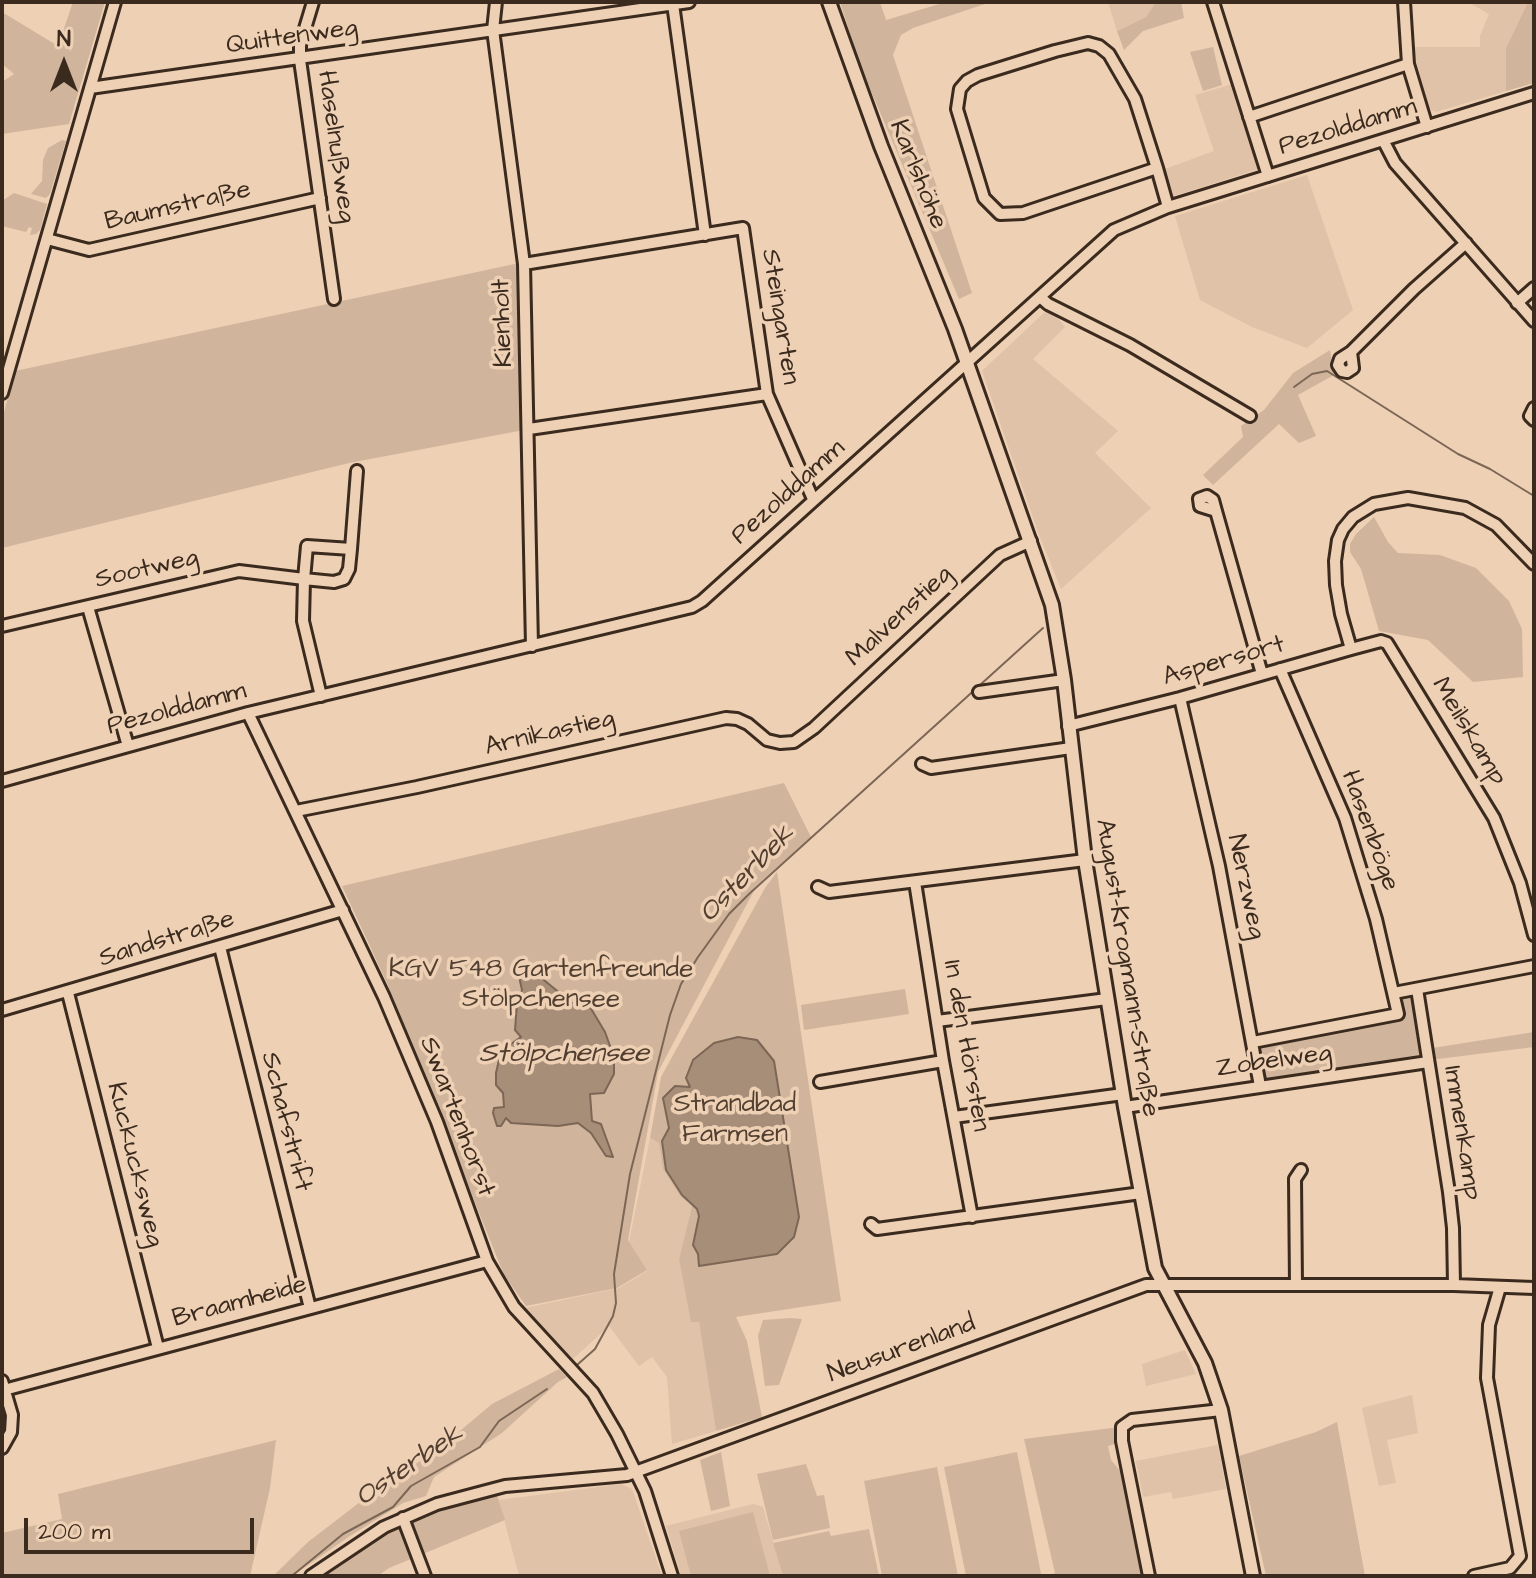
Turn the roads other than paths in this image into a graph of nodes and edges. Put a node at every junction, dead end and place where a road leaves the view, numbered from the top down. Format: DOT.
graph roads {
  1 [pos="115,2"];
  2 [pos="313,2"];
  3 [pos="496,2"];
  4 [pos="689,2"];
  5 [pos="829,2"];
  6 [pos="1213,2"];
  7 [pos="1404,2"];
  8 [pos="673,4"];
  9 [pos="493,30"];
  10 [pos="300,60"];
  11 [pos="1408,64"];
  12 [pos="90,88"];
  13 [pos="1534,93"];
  14 [pos="1249,117"];
  15 [pos="1427,127"];
  16 [pos="1383,140"];
  17 [pos="1157,168"];
  18 [pos="1268,176"];
  19 [pos="320,198"];
  20 [pos="1168,207"];
  21 [pos="705,235"];
  22 [pos="47,239"];
  23 [pos="1466,243"];
  24 [pos="524,264"];
  25 [pos="1534,288"];
  26 [pos="1040,297"];
  27 [pos="334,299"];
  28 [pos="1517,303"];
  29 [pos="1534,321"];
  30 [pos="1351,352"];
  31 [pos="966,363"];
  32 [pos="2,393"];
  33 [pos="767,394"];
  34 [pos="1534,408"];
  35 [pos="1250,416"];
  36 [pos="1534,420"];
  37 [pos="529,429"];
  38 [pos="357,471"];
  39 [pos="813,499"];
  40 [pos="1216,511"];
  41 [pos="1031,541"];
  42 [pos="351,549"];
  43 [pos="1534,564"];
  44 [pos="304,579"];
  45 [pos="88,607"];
  46 [pos="2,626"];
  47 [pos="1389,645"];
  48 [pos="532,646"];
  49 [pos="1351,649"];
  50 [pos="1280,669"];
  51 [pos="1262,674"];
  52 [pos="1064,680"];
  53 [pos="979,692"];
  54 [pos="321,696"];
  55 [pos="1180,698"];
  56 [pos="248,713"];
  57 [pos="1068,726"];
  58 [pos="806,735"];
  59 [pos="128,746"];
  60 [pos="1071,748"];
  61 [pos="922,764"];
  62 [pos="2,781"];
  63 [pos="296,811"];
  64 [pos="1085,860"];
  65 [pos="915,882"];
  66 [pos="818,887"];
  67 [pos="343,910"];
  68 [pos="1534,935"];
  69 [pos="220,947"];
  70 [pos="1534,966"];
  71 [pos="1417,989"];
  72 [pos="68,993"];
  73 [pos="1394,993"];
  74 [pos="1107,999"];
  75 [pos="2,1010"];
  76 [pos="1398,1014"];
  77 [pos="937,1021"];
  78 [pos="1253,1042"];
  79 [pos="943,1061"];
  80 [pos="1428,1062"];
  81 [pos="820,1082"];
  82 [pos="1260,1086"];
  83 [pos="1124,1100"];
  84 [pos="954,1117"];
  85 [pos="1295,1174"];
  86 [pos="1141,1193"];
  87 [pos="972,1217"];
  88 [pos="871,1224"];
  89 [pos="487,1261"];
  90 [pos="1162,1283"];
  91 [pos="1296,1285"];
  92 [pos="1454,1285"];
  93 [pos="1500,1287"];
  94 [pos="1534,1288"];
  95 [pos="310,1308"];
  96 [pos="158,1348"];
  97 [pos="3,1386"];
  98 [pos="1221,1410"];
  99 [pos="2,1448"];
  100 [pos="637,1471"];
  101 [pos="403,1518"];
  102 [pos="311,1576"];
  103 [pos="425,1576"];
  104 [pos="672,1576"];
  105 [pos="1149,1576"];
  106 [pos="1253,1576"];
  107 [pos="1478,1576"];
  1 -- 12 [label="street"];
  2 -- 10 [label="street, Haselnußweg"];
  3 -- 9 [label="street, Kienholt"];
  4 -- 8 [label="street, Quittenweg"];
  5 -- 31 [label="main road, Karlshöhe"];
  6 -- 14 [label="street"];
  7 -- 11 [label="street"];
  8 -- 9 [label="street, Quittenweg"];
  8 -- 21 [label="street"];
  9 -- 10 [label="street, Quittenweg"];
  9 -- 24 [label="street, Kienholt"];
  10 -- 12 [label="street, Quittenweg"];
  10 -- 19 [label="street, Haselnußweg"];
  11 -- 14 [label="street"];
  11 -- 15 [label="street"];
  12 -- 22 [label="street"];
  13 -- 15 [label="street, Pezolddamm"];
  14 -- 18 [label="street"];
  15 -- 16 [label="street, Pezolddamm"];
  16 -- 18 [label="street, Pezolddamm"];
  16 -- 23 [label="street"];
  17 -- 17 [label="street"];
  17 -- 20 [label="street"];
  18 -- 20 [label="street, Pezolddamm"];
  19 -- 22 [label="street, Baumstraße"];
  19 -- 27 [label="street, Haselnußweg"];
  20 -- 26 [label="street, Pezolddamm"];
  21 -- 24 [label="street"];
  21 -- 33 [label="street, Steingarten"];
  22 -- 32 [label="street"];
  23 -- 28 [label="street"];
  23 -- 30 [label="street"];
  24 -- 37 [label="street, Kienholt"];
  25 -- 28 [label="street"];
  26 -- 31 [label="street, Pezolddamm"];
  26 -- 35 [label="street"];
  28 -- 29 [label="street"];
  31 -- 39 [label="street, Pezolddamm"];
  31 -- 41 [label="main road, August-Krogmann-Straße"];
  33 -- 37 [label="street"];
  33 -- 39 [label="street, Steingarten"];
  34 -- 36 [label="street"];
  37 -- 48 [label="street, Kienholt"];
  38 -- 42 [label="street"];
  39 -- 48 [label="street, Pezolddamm"];
  40 -- 51 [label="street"];
  41 -- 52 [label="main road, August-Krogmann-Straße"];
  41 -- 58 [label="street, Malvenstieg"];
  42 -- 44 [label="street, Sootweg"];
  42 -- 44 [label="street"];
  43 -- 49 [label="street"];
  44 -- 45 [label="street, Sootweg"];
  44 -- 54 [label="street"];
  45 -- 46 [label="street, Sootweg"];
  45 -- 59 [label="street"];
  47 -- 49 [label="street, Aspersort"];
  47 -- 68 [label="street, Meilskamp"];
  48 -- 54 [label="street, Pezolddamm"];
  49 -- 50 [label="street, Aspersort"];
  50 -- 51 [label="street, Aspersort"];
  50 -- 73 [label="street, Hasenböge"];
  51 -- 55 [label="street, Aspersort"];
  52 -- 53 [label="street"];
  52 -- 57 [label="main road, August-Krogmann-Straße"];
  54 -- 56 [label="street, Pezolddamm"];
  55 -- 57 [label="street, Aspersort"];
  55 -- 78 [label="street, Nerzweg"];
  56 -- 59 [label="street, Pezolddamm"];
  56 -- 63 [label="street, Swartenhorst"];
  57 -- 60 [label="main road, August-Krogmann-Straße"];
  58 -- 63 [label="street, Arnikastieg"];
  59 -- 62 [label="street, Pezolddamm"];
  60 -- 61 [label="street"];
  60 -- 64 [label="main road, August-Krogmann-Straße"];
  63 -- 67 [label="street, Swartenhorst"];
  64 -- 65 [label="street"];
  64 -- 74 [label="main road, August-Krogmann-Straße"];
  65 -- 66 [label="street"];
  65 -- 77 [label="street, In den Hörsten"];
  67 -- 69 [label="street, Sandstraße"];
  67 -- 89 [label="street, Swartenhorst"];
  69 -- 72 [label="street, Sandstraße"];
  69 -- 95 [label="street, Schafstrift"];
  70 -- 71 [label="street"];
  71 -- 73 [label="street"];
  71 -- 80 [label="street, Immenkamp"];
  72 -- 75 [label="street, Sandstraße"];
  72 -- 96 [label="street, Kuckucksweg"];
  73 -- 76 [label="street, Hasenböge"];
  74 -- 77 [label="street"];
  74 -- 83 [label="main road, August-Krogmann-Straße"];
  76 -- 78 [label="street, Zobelweg"];
  77 -- 79 [label="street, In den Hörsten"];
  78 -- 82 [label="street, Nerzweg"];
  79 -- 81 [label="street"];
  79 -- 84 [label="street, In den Hörsten"];
  80 -- 82 [label="street, Zobelweg"];
  80 -- 92 [label="street, Immenkamp"];
  82 -- 83 [label="street, Zobelweg"];
  83 -- 84 [label="street, Zobelweg"];
  83 -- 86 [label="main road, August-Krogmann-Straße"];
  84 -- 87 [label="street, In den Hörsten"];
  85 -- 91 [label="street"];
  86 -- 87 [label="street"];
  86 -- 90 [label="main road, August-Krogmann-Straße"];
  87 -- 88 [label="street"];
  89 -- 95 [label="street, Braamheide"];
  89 -- 100 [label="street, Swartenhorst"];
  90 -- 91 [label="street, Neusurenland"];
  90 -- 98 [label="main road, August-Krogmann-Straße"];
  90 -- 100 [label="street, Neusurenland"];
  91 -- 92 [label="street, Neusurenland"];
  92 -- 93 [label="street, Neusurenland"];
  93 -- 94 [label="street, Neusurenland"];
  93 -- 107 [label="street"];
  95 -- 96 [label="street, Braamheide"];
  96 -- 97 [label="street, Braamheide"];
  97 -- 99 [label="street"];
  98 -- 105 [label="street"];
  98 -- 106 [label="main road, August-Krogmann-Straße"];
  100 -- 101 [label="street, Neusurenland"];
  100 -- 104 [label="street, Swartenhorst"];
  101 -- 102 [label="street, Neusurenland"];
  101 -- 103 [label="street"];
}
